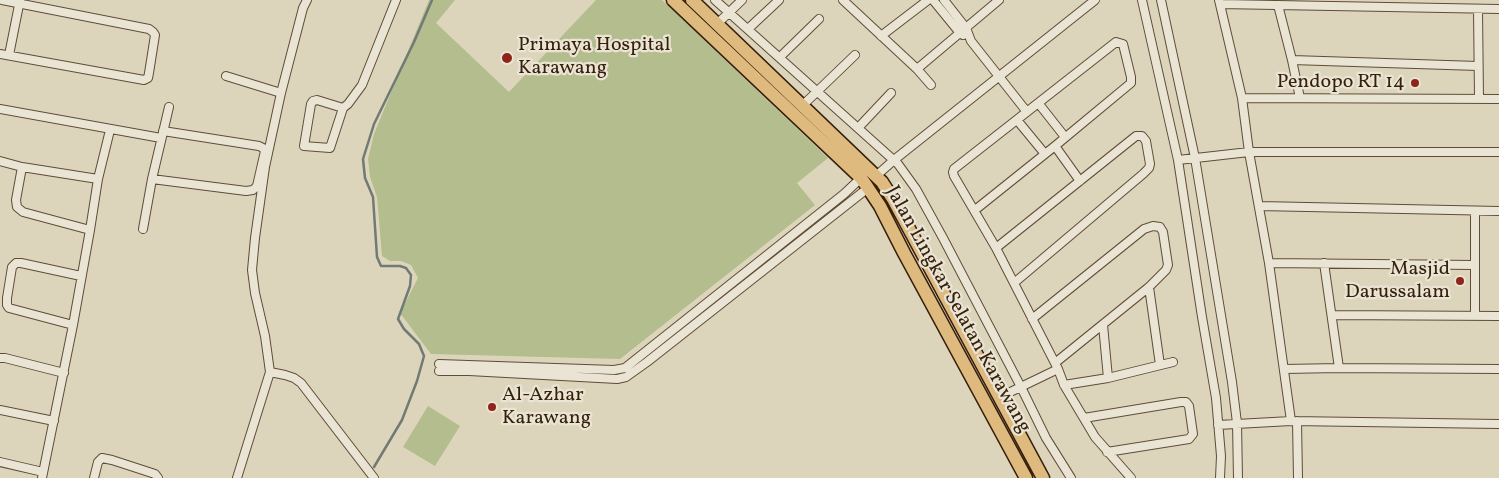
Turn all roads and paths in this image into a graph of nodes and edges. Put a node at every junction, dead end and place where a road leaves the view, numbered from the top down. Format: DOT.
graph roads {
  1 [pos="2,0"];
  2 [pos="307,0"];
  3 [pos="396,0"];
  4 [pos="673,0"];
  5 [pos="692,0"];
  6 [pos="715,0"];
  7 [pos="742,0"];
  8 [pos="779,0"];
  9 [pos="843,0"];
  10 [pos="928,0"];
  11 [pos="933,0"];
  12 [pos="944,0"];
  13 [pos="999,0"];
  14 [pos="1082,0"];
  15 [pos="1095,0"];
  16 [pos="1142,0"];
  17 [pos="1161,0"];
  18 [pos="19,2"];
  19 [pos="1220,2"];
  20 [pos="1278,5"];
  21 [pos="1088,7"];
  22 [pos="1478,9"];
  23 [pos="1499,9"];
  24 [pos="729,13"];
  25 [pos="819,19"];
  26 [pos="717,24"];
  27 [pos="748,29"];
  28 [pos="963,30"];
  29 [pos="881,36"];
  30 [pos="0,54"];
  31 [pos="855,54"];
  32 [pos="9,55"];
  33 [pos="780,57"];
  34 [pos="1292,60"];
  35 [pos="1478,66"];
  36 [pos="917,69"];
  37 [pos="226,76"];
  38 [pos="998,76"];
  39 [pos="932,85"];
  40 [pos="817,90"];
  41 [pos="281,93"];
  42 [pos="891,93"];
  43 [pos="1242,98"];
  44 [pos="1300,98"];
  45 [pos="1478,98"];
  46 [pos="1499,99"];
  47 [pos="1039,104"];
  48 [pos="802,106"];
  49 [pos="169,107"];
  50 [pos="343,108"];
  51 [pos="0,109"];
  52 [pos="1027,112"];
  53 [pos="1017,120"];
  54 [pos="858,128"];
  55 [pos="110,130"];
  56 [pos="162,134"];
  57 [pos="1065,137"];
  58 [pos="1055,146"];
  59 [pos="1248,152"];
  60 [pos="1499,152"];
  61 [pos="1045,154"];
  62 [pos="1195,158"];
  63 [pos="894,160"];
  64 [pos="1178,160"];
  65 [pos="0,161"];
  66 [pos="22,167"];
  67 [pos="876,176"];
  68 [pos="98,179"];
  69 [pos="152,180"];
  70 [pos="1080,181"];
  71 [pos="865,183"];
  72 [pos="844,194"];
  73 [pos="851,200"];
  74 [pos="1259,206"];
  75 [pos="975,210"];
  76 [pos="1475,211"];
  77 [pos="1499,212"];
  78 [pos="143,229"];
  79 [pos="90,230"];
  80 [pos="996,248"];
  81 [pos="1269,264"];
  82 [pos="1324,264"];
  83 [pos="1475,265"];
  84 [pos="81,276"];
  85 [pos="1014,283"];
  86 [pos="1149,287"];
  87 [pos="1332,315"];
  88 [pos="1475,316"];
  89 [pos="1499,316"];
  90 [pos="1032,319"];
  91 [pos="73,325"];
  92 [pos="1103,325"];
  93 [pos="976,352"];
  94 [pos="0,358"];
  95 [pos="962,358"];
  96 [pos="1173,362"];
  97 [pos="1160,365"];
  98 [pos="1057,366"];
  99 [pos="439,367"];
  100 [pos="469,368"];
  101 [pos="1339,368"];
  102 [pos="1284,369"];
  103 [pos="1499,370"];
  104 [pos="270,372"];
  105 [pos="64,373"];
  106 [pos="1108,378"];
  107 [pos="1064,385"];
  108 [pos="1021,387"];
  109 [pos="1000,397"];
  110 [pos="0,410"];
  111 [pos="1084,418"];
  112 [pos="54,421"];
  113 [pos="1294,421"];
  114 [pos="1237,423"];
  115 [pos="1499,424"];
  116 [pos="1218,425"];
  117 [pos="1108,452"];
  118 [pos="0,462"];
  119 [pos="43,475"];
  120 [pos="94,478"];
  121 [pos="158,478"];
  122 [pos="237,478"];
  123 [pos="374,478"];
  124 [pos="1026,478"];
  125 [pos="1043,478"];
  126 [pos="1071,478"];
  127 [pos="1131,478"];
  128 [pos="1220,478"];
  129 [pos="1238,478"];
  130 [pos="1298,478"];
  1 -- 18 [label="street"];
  2 -- 41 [label="street"];
  3 -- 50 [label="street"];
  4 -- 71 [label="main road, Jalan Lingkar Selatan Karawang"];
  5 -- 26 [label="main road, Jalan Lingkar Selatan Karawang"];
  6 -- 24 [label="street"];
  7 -- 24 [label="street"];
  8 -- 27 [label="street"];
  9 -- 29 [label="street"];
  10 -- 29 [label="street"];
  11 -- 28 [label="street"];
  12 -- 28 [label="street"];
  13 -- 28 [label="street"];
  14 -- 21 [label="street"];
  15 -- 21 [label="street"];
  16 -- 64 [label="street"];
  17 -- 62 [label="street"];
  18 -- 32 [label="street"];
  18 -- 32 [label="street"];
  19 -- 20 [label="street"];
  19 -- 43 [label="street"];
  20 -- 22 [label="street"];
  20 -- 34 [label="street"];
  21 -- 38 [label="street"];
  22 -- 23 [label="street"];
  22 -- 35 [label="street"];
  24 -- 26 [label="street"];
  24 -- 27 [label="street"];
  25 -- 33 [label="street"];
  26 -- 48 [label="main road, Jalan Lingkar Selatan Karawang"];
  27 -- 33 [label="street"];
  28 -- 36 [label="street"];
  28 -- 38 [label="street"];
  29 -- 36 [label="street"];
  30 -- 32 [label="street"];
  31 -- 40 [label="street"];
  33 -- 40 [label="street"];
  34 -- 35 [label="street"];
  34 -- 44 [label="street"];
  35 -- 45 [label="street"];
  36 -- 39 [label="street"];
  37 -- 41 [label="street"];
  38 -- 52 [label="street"];
  38 -- 63 [label="street"];
  40 -- 48 [label="street"];
  40 -- 54 [label="street"];
  41 -- 104 [label="street"];
  42 -- 54 [label="street"];
  43 -- 44 [label="street"];
  43 -- 59 [label="street"];
  44 -- 45 [label="street"];
  45 -- 46 [label="street"];
  47 -- 52 [label="street"];
  47 -- 57 [label="street"];
  47 -- 57 [label="street"];
  48 -- 67 [label="main road, Jalan Lingkar Selatan Karawang"];
  49 -- 56 [label="street"];
  50 -- 50 [label="street"];
  51 -- 55 [label="street"];
  52 -- 53 [label="street"];
  53 -- 61 [label="street"];
  53 -- 75 [label="street"];
  54 -- 63 [label="street"];
  55 -- 56 [label="street"];
  55 -- 68 [label="street"];
  56 -- 69 [label="street"];
  56 -- 69 [label="street"];
  57 -- 58 [label="street"];
  58 -- 61 [label="street"];
  58 -- 70 [label="street"];
  59 -- 60 [label="street"];
  59 -- 62 [label="street"];
  59 -- 74 [label="street"];
  61 -- 75 [label="street"];
  62 -- 64 [label="street"];
  62 -- 114 [label="street"];
  63 -- 67 [label="street"];
  63 -- 108 [label="street"];
  64 -- 116 [label="street"];
  65 -- 66 [label="street"];
  66 -- 68 [label="street"];
  66 -- 79 [label="street"];
  67 -- 93 [label="main road, Jalan Lingkar Selatan Karawang"];
  68 -- 79 [label="street"];
  69 -- 78 [label="street"];
  70 -- 80 [label="street"];
  70 -- 85 [label="street"];
  71 -- 72 [label="street"];
  71 -- 73 [label="street"];
  71 -- 95 [label="main road, Jalan Lingkar Selatan Karawang"];
  72 -- 73 [label="street"];
  72 -- 100 [label="street"];
  73 -- 100 [label="street"];
  74 -- 76 [label="street"];
  74 -- 81 [label="street"];
  75 -- 80 [label="street"];
  76 -- 77 [label="street"];
  76 -- 83 [label="street"];
  79 -- 84 [label="street"];
  80 -- 85 [label="street"];
  81 -- 82 [label="street"];
  81 -- 102 [label="street"];
  82 -- 83 [label="street"];
  82 -- 87 [label="street"];
  83 -- 88 [label="street"];
  84 -- 91 [label="street"];
  84 -- 91 [label="street"];
  85 -- 90 [label="street"];
  86 -- 90 [label="street"];
  86 -- 92 [label="street"];
  86 -- 97 [label="street"];
  87 -- 88 [label="street"];
  87 -- 101 [label="street"];
  88 -- 89 [label="street"];
  90 -- 98 [label="street"];
  91 -- 105 [label="street"];
  92 -- 98 [label="street"];
  92 -- 106 [label="street"];
  93 -- 95 [label="main road"];
  93 -- 109 [label="main road, Jalan Lingkar Selatan Karawang"];
  94 -- 105 [label="street"];
  95 -- 124 [label="main road, Jalan Lingkar Selatan Karawang"];
  96 -- 97 [label="street"];
  97 -- 106 [label="street"];
  98 -- 107 [label="street"];
  98 -- 108 [label="street"];
  99 -- 100 [label="street"];
  101 -- 102 [label="street"];
  101 -- 103 [label="street"];
  102 -- 113 [label="street"];
  104 -- 122 [label="street"];
  104 -- 123 [label="street"];
  105 -- 112 [label="street"];
  106 -- 107 [label="street"];
  107 -- 111 [label="street"];
  108 -- 109 [label="street"];
  108 -- 126 [label="street"];
  109 -- 125 [label="main road, Jalan Lingkar Selatan Karawang"];
  110 -- 112 [label="street"];
  111 -- 117 [label="street"];
  111 -- 117 [label="street"];
  112 -- 119 [label="street"];
  113 -- 114 [label="street"];
  113 -- 115 [label="street"];
  113 -- 130 [label="street"];
  114 -- 116 [label="street"];
  114 -- 129 [label="street"];
  116 -- 128 [label="street"];
  117 -- 127 [label="street"];
  118 -- 119 [label="street"];
  120 -- 121 [label="street"];
}
